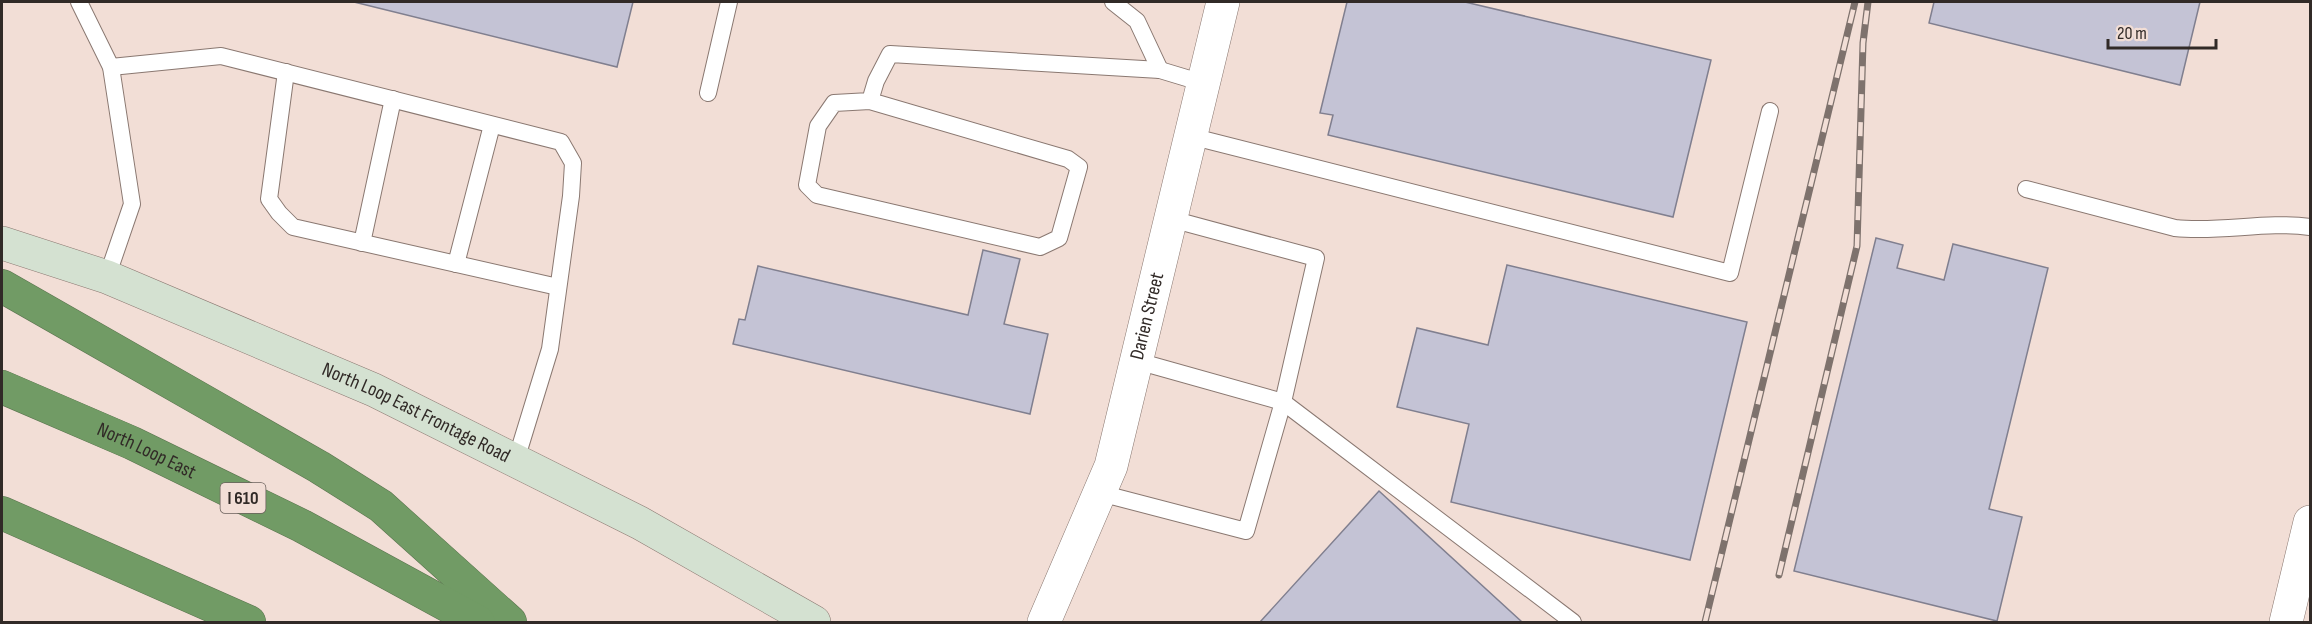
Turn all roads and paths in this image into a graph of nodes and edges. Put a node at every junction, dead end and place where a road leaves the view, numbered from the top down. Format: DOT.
graph roads {
  1 [pos="78,2"];
  2 [pos="729,2"];
  3 [pos="1113,2"];
  4 [pos="1223,2"];
  5 [pos="111,67"];
  6 [pos="1160,70"];
  7 [pos="286,72"];
  8 [pos="1203,83"];
  9 [pos="708,93"];
  10 [pos="393,99"];
  11 [pos="870,101"];
  12 [pos="1770,111"];
  13 [pos="492,125"];
  14 [pos="1190,136"];
  15 [pos="2026,189"];
  16 [pos="1171,219"];
  17 [pos="2310,227"];
  18 [pos="2,243"];
  19 [pos="362,243"];
  20 [pos="456,264"];
  21 [pos="107,277"];
  22 [pos="2,286"];
  23 [pos="558,287"];
  24 [pos="1137,361"];
  25 [pos="2,387"];
  26 [pos="1283,402"];
  27 [pos="516,460"];
  28 [pos="1100,493"];
  29 [pos="2,513"];
  30 [pos="2310,522"];
  31 [pos="249,622"];
  32 [pos="478,622"];
  33 [pos="510,622"];
  34 [pos="814,622"];
  35 [pos="1044,622"];
  36 [pos="1573,622"];
  37 [pos="2286,622"];
  1 -- 5 [label="lane"];
  2 -- 9 [label="lane"];
  3 -- 6 [label="lane"];
  4 -- 8 [label="street, Darien Street"];
  5 -- 7 [label="lane"];
  5 -- 21 [label="lane"];
  6 -- 8 [label="lane"];
  6 -- 11 [label="lane"];
  7 -- 10 [label="lane"];
  7 -- 19 [label="lane"];
  8 -- 14 [label="street, Darien Street"];
  10 -- 13 [label="lane"];
  10 -- 19 [label="lane"];
  11 -- 11 [label="lane"];
  12 -- 14 [label="lane"];
  13 -- 20 [label="lane"];
  13 -- 23 [label="lane"];
  14 -- 16 [label="street, Darien Street"];
  15 -- 17 [label="lane"];
  16 -- 24 [label="street, Darien Street"];
  16 -- 26 [label="lane"];
  18 -- 21 [label="main road, North Loop East Frontage Road"];
  19 -- 20 [label="lane"];
  20 -- 23 [label="lane"];
  21 -- 27 [label="main road, North Loop East Frontage Road"];
  22 -- 33 [label="highway"];
  23 -- 27 [label="lane"];
  24 -- 26 [label="lane"];
  24 -- 28 [label="street, Darien Street"];
  25 -- 32 [label="highway, North Loop East / I 610"];
  26 -- 28 [label="lane"];
  26 -- 36 [label="lane"];
  27 -- 34 [label="main road, North Loop East Frontage Road"];
  28 -- 35 [label="street, Darien Street"];
  29 -- 31 [label="highway"];
  30 -- 37 [label="street"];
}
